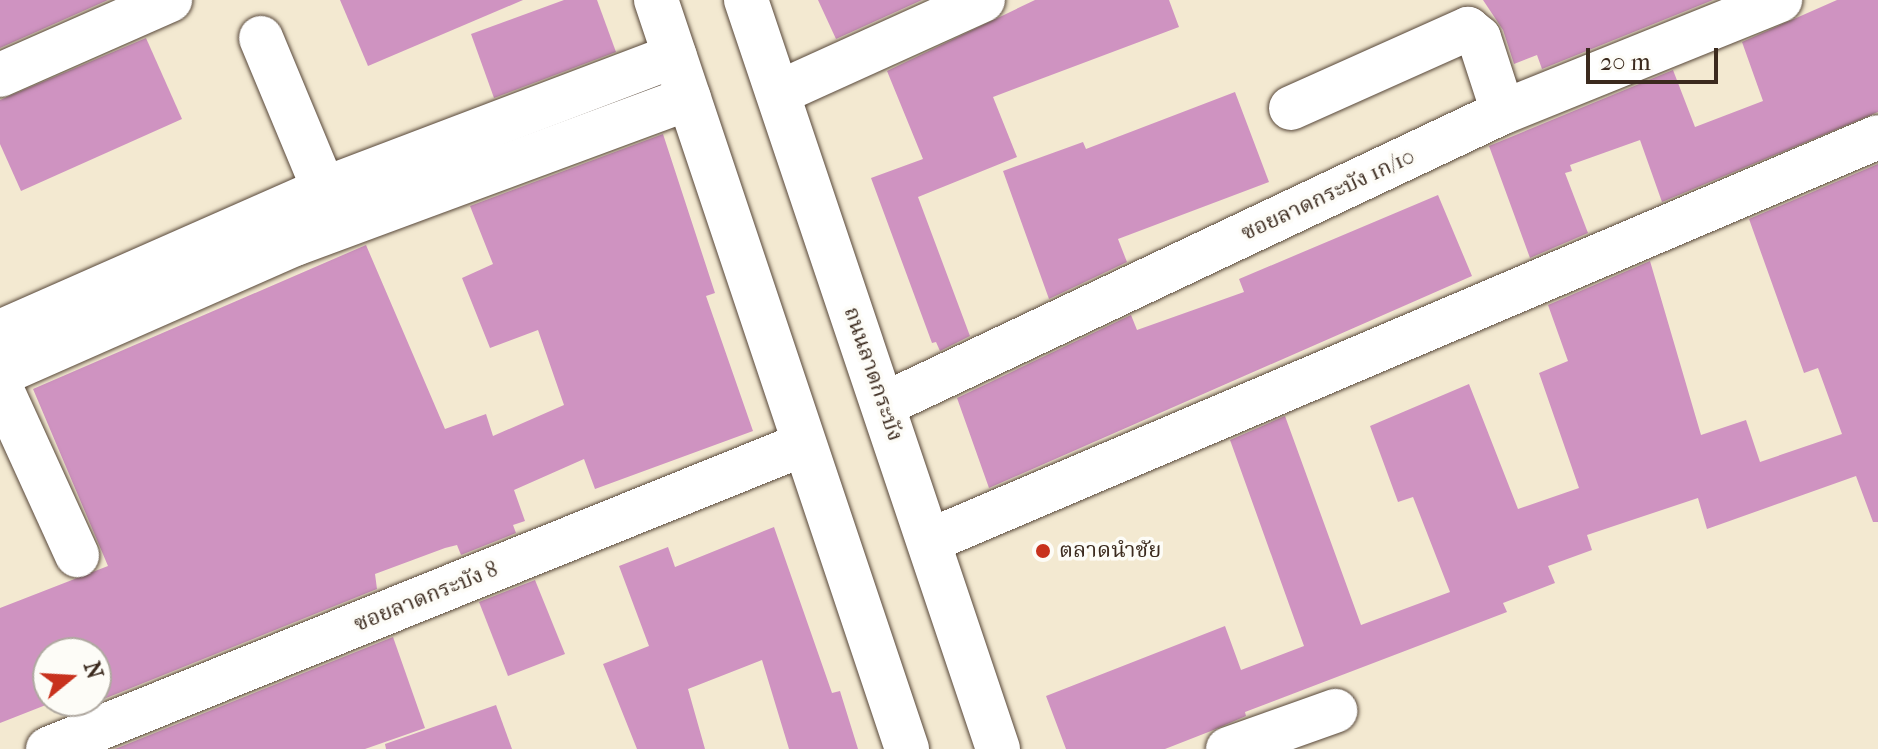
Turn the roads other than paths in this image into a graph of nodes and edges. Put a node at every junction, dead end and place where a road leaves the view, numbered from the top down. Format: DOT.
graph roads {
  1 [pos="170,0"];
  2 [pos="656,0"];
  3 [pos="746,0"];
  4 [pos="983,0"];
  5 [pos="1780,0"];
  6 [pos="1734,9"];
  7 [pos="261,38"];
  8 [pos="675,56"];
  9 [pos="0,75"];
  10 [pos="778,93"];
  11 [pos="689,98"];
  12 [pos="1291,108"];
  13 [pos="1503,112"];
  14 [pos="1878,137"];
  15 [pos="324,189"];
  16 [pos="0,332"];
  17 [pos="0,374"];
  18 [pos="0,386"];
  19 [pos="883,405"];
  20 [pos="804,444"];
  21 [pos="929,541"];
  22 [pos="77,555"];
  23 [pos="1335,711"];
  24 [pos="48,749"];
  25 [pos="907,749"];
  26 [pos="998,749"];
  27 [pos="1228,749"];
  1 -- 9 [label="main road"];
  2 -- 8 [label="main road"];
  3 -- 10 [label="main road, ถนนลาดกระบัง"];
  4 -- 10 [label="main road"];
  5 -- 6 [label="main road, ซอยลาดกระบัง 1ก/10"];
  6 -- 13 [label="main road, ซอยลาดกระบัง 1ก/10"];
  7 -- 15 [label="main road"];
  8 -- 11 [label="main road"];
  8 -- 15 [label="main road"];
  10 -- 19 [label="main road, ถนนลาดกระบัง"];
  11 -- 17 [label="main road"];
  11 -- 20 [label="main road"];
  12 -- 13 [label="main road"];
  13 -- 19 [label="main road, ซอยลาดกระบัง 1ก/10"];
  14 -- 21 [label="main road"];
  15 -- 16 [label="main road"];
  18 -- 22 [label="main road"];
  19 -- 21 [label="main road, ถนนลาดกระบัง"];
  20 -- 24 [label="main road, ซอยลาดกระบัง 8"];
  20 -- 25 [label="main road"];
  21 -- 26 [label="main road, ถนนลาดกระบัง"];
  23 -- 27 [label="main road"];
}
